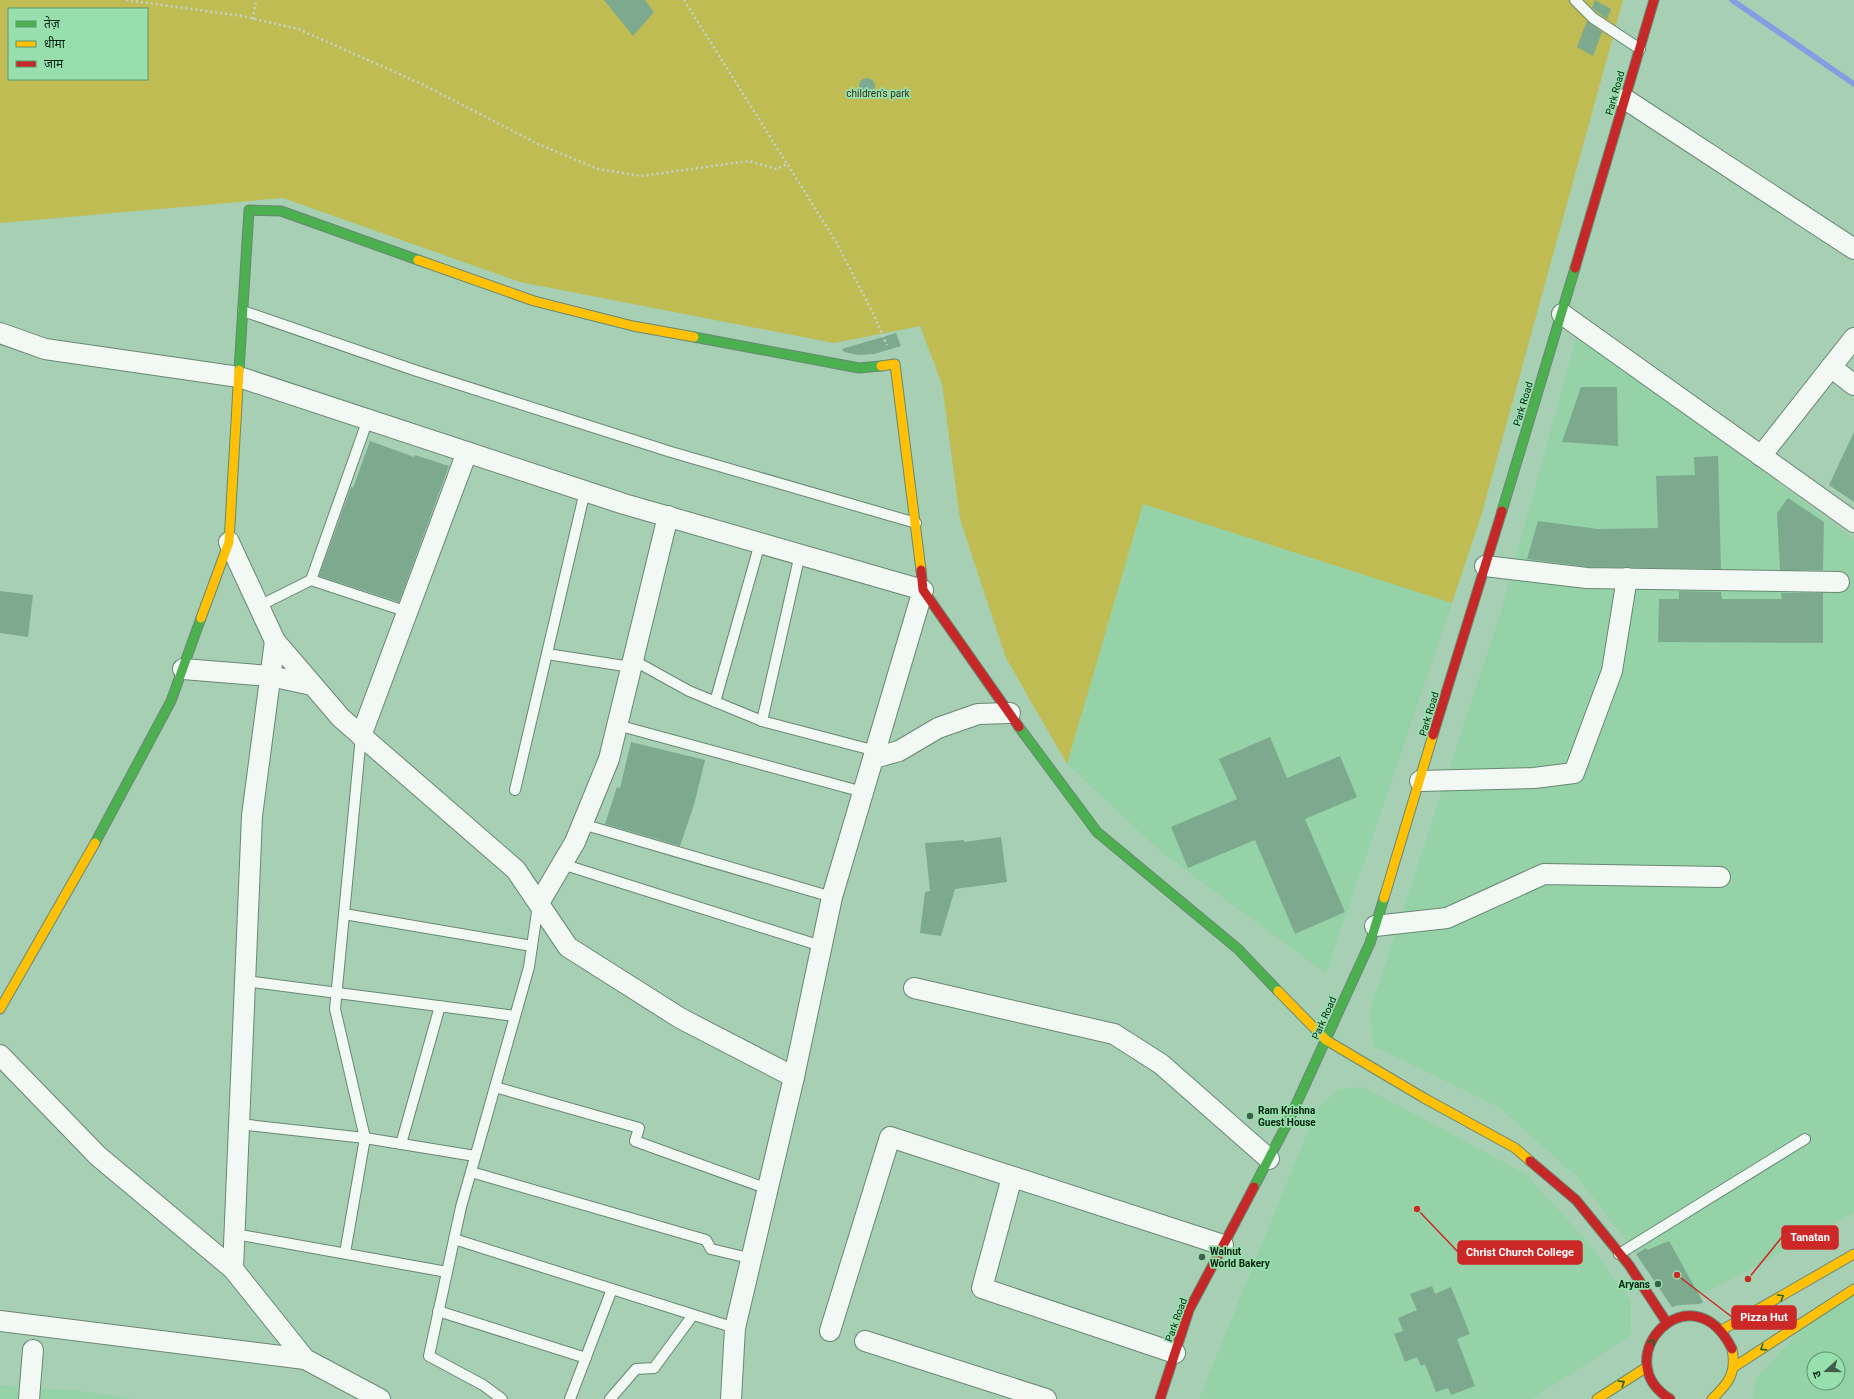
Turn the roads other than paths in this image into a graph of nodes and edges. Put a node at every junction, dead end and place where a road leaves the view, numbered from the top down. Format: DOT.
graph roads {
  1 [pos="1575,0"];
  2 [pos="1661,0"];
  3 [pos="1653,4"];
  4 [pos="1640,49"];
  5 [pos="1625,99"];
  6 [pos="1854,249"];
  7 [pos="243,311"];
  8 [pos="1562,314"];
  9 [pos="0,333"];
  10 [pos="1854,338"];
  11 [pos="1831,367"];
  12 [pos="239,376"];
  13 [pos="1854,385"];
  14 [pos="368,419"];
  15 [pos="467,452"];
  16 [pos="1761,456"];
  17 [pos="585,491"];
  18 [pos="668,516"];
  19 [pos="1854,522"];
  20 [pos="916,523"];
  21 [pos="229,542"];
  22 [pos="760,543"];
  23 [pos="800,554"];
  24 [pos="1485,566"];
  25 [pos="1627,578"];
  26 [pos="311,580"];
  27 [pos="1839,582"];
  28 [pos="923,590"];
  29 [pos="259,606"];
  30 [pos="408,612"];
  31 [pos="275,641"];
  32 [pos="547,654"];
  33 [pos="632,664"];
  34 [pos="183,669"];
  35 [pos="270,676"];
  36 [pos="312,685"];
  37 [pos="716,702"];
  38 [pos="1010,713"];
  39 [pos="762,721"];
  40 [pos="617,725"];
  41 [pos="361,736"];
  42 [pos="875,755"];
  43 [pos="1420,780"];
  44 [pos="515,790"];
  45 [pos="863,792"];
  46 [pos="582,824"];
  47 [pos="562,864"];
  48 [pos="1720,877"];
  49 [pos="832,898"];
  50 [pos="539,903"];
  51 [pos="344,914"];
  52 [pos="1375,926"];
  53 [pos="532,946"];
  54 [pos="821,946"];
  55 [pos="245,981"];
  56 [pos="914,988"];
  57 [pos="336,993"];
  58 [pos="440,1006"];
  59 [pos="0,1009"];
  60 [pos="515,1016"];
  61 [pos="1326,1040"];
  62 [pos="0,1054"];
  63 [pos="794,1077"];
  64 [pos="495,1087"];
  65 [pos="239,1124"];
  66 [pos="365,1138"];
  67 [pos="1805,1139"];
  68 [pos="401,1144"];
  69 [pos="475,1156"];
  70 [pos="1268,1159"];
  71 [pos="471,1172"];
  72 [pos="1012,1177"];
  73 [pos="768,1189"];
  74 [pos="235,1234"];
  75 [pos="454,1239"];
  76 [pos="1223,1245"];
  77 [pos="345,1254"];
  78 [pos="1619,1254"];
  79 [pos="1854,1254"];
  80 [pos="753,1259"];
  81 [pos="233,1268"];
  82 [pos="447,1272"];
  83 [pos="612,1289"];
  84 [pos="1854,1289"];
  85 [pos="438,1311"];
  86 [pos="693,1315"];
  87 [pos="0,1321"];
  88 [pos="1667,1323"];
  89 [pos="735,1328"];
  90 [pos="1722,1330"];
  91 [pos="830,1331"];
  92 [pos="865,1340"];
  93 [pos="33,1350"];
  94 [pos="1175,1353"];
  95 [pos="586,1358"];
  96 [pos="305,1359"];
  97 [pos="1647,1367"];
  98 [pos="1734,1367"];
  99 [pos="29,1399"];
  100 [pos="380,1399"];
  101 [pos="502,1399"];
  102 [pos="570,1399"];
  103 [pos="610,1399"];
  104 [pos="731,1399"];
  105 [pos="1046,1399"];
  106 [pos="1160,1399"];
  107 [pos="1597,1399"];
  108 [pos="1670,1399"];
  109 [pos="1712,1399"];
  1 -- 4 [label="lane"];
  2 -- 3 [label="street"];
  3 -- 4 [label="street, Park Road"];
  4 -- 5 [label="street, Park Road"];
  5 -- 6 [label="street"];
  5 -- 8 [label="street, Park Road"];
  7 -- 12 [label="street"];
  7 -- 20 [label="lane"];
  7 -- 20 [label="street"];
  8 -- 16 [label="street"];
  8 -- 24 [label="street, Park Road"];
  9 -- 12 [label="street"];
  10 -- 11 [label="street"];
  11 -- 13 [label="street"];
  11 -- 16 [label="street"];
  12 -- 14 [label="street"];
  12 -- 21 [label="street"];
  14 -- 15 [label="street"];
  14 -- 26 [label="lane"];
  15 -- 17 [label="street"];
  15 -- 30 [label="street"];
  16 -- 19 [label="street"];
  17 -- 18 [label="street"];
  17 -- 32 [label="lane"];
  18 -- 22 [label="street"];
  18 -- 33 [label="street"];
  20 -- 28 [label="street"];
  21 -- 29 [label="street"];
  21 -- 34 [label="street"];
  22 -- 23 [label="street"];
  22 -- 37 [label="lane"];
  23 -- 28 [label="street"];
  23 -- 39 [label="lane"];
  24 -- 25 [label="street"];
  24 -- 43 [label="street, Park Road"];
  25 -- 27 [label="street"];
  25 -- 43 [label="street"];
  26 -- 29 [label="lane"];
  26 -- 30 [label="lane"];
  28 -- 38 [label="street"];
  28 -- 42 [label="street"];
  29 -- 31 [label="street"];
  30 -- 41 [label="street"];
  31 -- 35 [label="street"];
  31 -- 36 [label="street"];
  32 -- 33 [label="lane"];
  32 -- 44 [label="lane"];
  33 -- 37 [label="lane"];
  33 -- 40 [label="street"];
  34 -- 35 [label="street"];
  34 -- 59 [label="street"];
  35 -- 36 [label="street"];
  35 -- 55 [label="street"];
  36 -- 41 [label="street"];
  37 -- 39 [label="lane"];
  38 -- 42 [label="street"];
  38 -- 61 [label="street"];
  39 -- 42 [label="lane"];
  40 -- 45 [label="lane"];
  40 -- 46 [label="street"];
  41 -- 50 [label="street"];
  41 -- 51 [label="lane"];
  42 -- 45 [label="street"];
  43 -- 52 [label="street, Park Road"];
  45 -- 49 [label="street"];
  46 -- 47 [label="street"];
  46 -- 49 [label="lane"];
  47 -- 50 [label="street"];
  47 -- 54 [label="lane"];
  48 -- 52 [label="street"];
  49 -- 54 [label="street"];
  50 -- 53 [label="lane"];
  50 -- 63 [label="street"];
  51 -- 53 [label="lane"];
  51 -- 57 [label="lane"];
  52 -- 61 [label="street, Park Road"];
  53 -- 60 [label="lane"];
  54 -- 63 [label="street"];
  55 -- 57 [label="lane"];
  55 -- 65 [label="street"];
  56 -- 70 [label="street"];
  57 -- 58 [label="lane"];
  57 -- 66 [label="lane"];
  58 -- 60 [label="lane"];
  58 -- 68 [label="lane"];
  60 -- 64 [label="lane"];
  61 -- 70 [label="street, Park Road"];
  61 -- 78 [label="street"];
  62 -- 81 [label="street"];
  63 -- 73 [label="street"];
  64 -- 69 [label="lane"];
  64 -- 73 [label="lane"];
  65 -- 66 [label="lane"];
  65 -- 74 [label="street"];
  66 -- 68 [label="lane"];
  66 -- 77 [label="lane"];
  67 -- 78 [label="lane"];
  68 -- 69 [label="lane"];
  69 -- 71 [label="lane"];
  70 -- 76 [label="street, Park Road"];
  71 -- 75 [label="lane"];
  71 -- 80 [label="lane"];
  72 -- 76 [label="street"];
  72 -- 91 [label="street"];
  72 -- 94 [label="street"];
  73 -- 80 [label="street"];
  74 -- 77 [label="lane"];
  74 -- 81 [label="street"];
  75 -- 82 [label="lane"];
  75 -- 83 [label="lane"];
  76 -- 94 [label="street, Park Road"];
  77 -- 82 [label="lane"];
  78 -- 88 [label="street"];
  90 -- 79 [label="street, one-way"];
  80 -- 89 [label="street"];
  81 -- 96 [label="street"];
  82 -- 85 [label="lane"];
  83 -- 86 [label="lane"];
  83 -- 95 [label="lane"];
  84 -- 98 [label="street, one-way"];
  85 -- 95 [label="lane"];
  85 -- 101 [label="lane"];
  86 -- 89 [label="lane"];
  86 -- 103 [label="lane"];
  87 -- 96 [label="street"];
  88 -- 90 [label="street"];
  97 -- 88 [label="street, one-way"];
  89 -- 104 [label="street"];
  90 -- 98 [label="street"];
  92 -- 105 [label="street"];
  93 -- 99 [label="street"];
  94 -- 106 [label="street, Park Road"];
  95 -- 102 [label="lane"];
  96 -- 100 [label="street"];
  107 -- 97 [label="street, one-way"];
  97 -- 108 [label="street"];
  98 -- 109 [label="street"];
}
